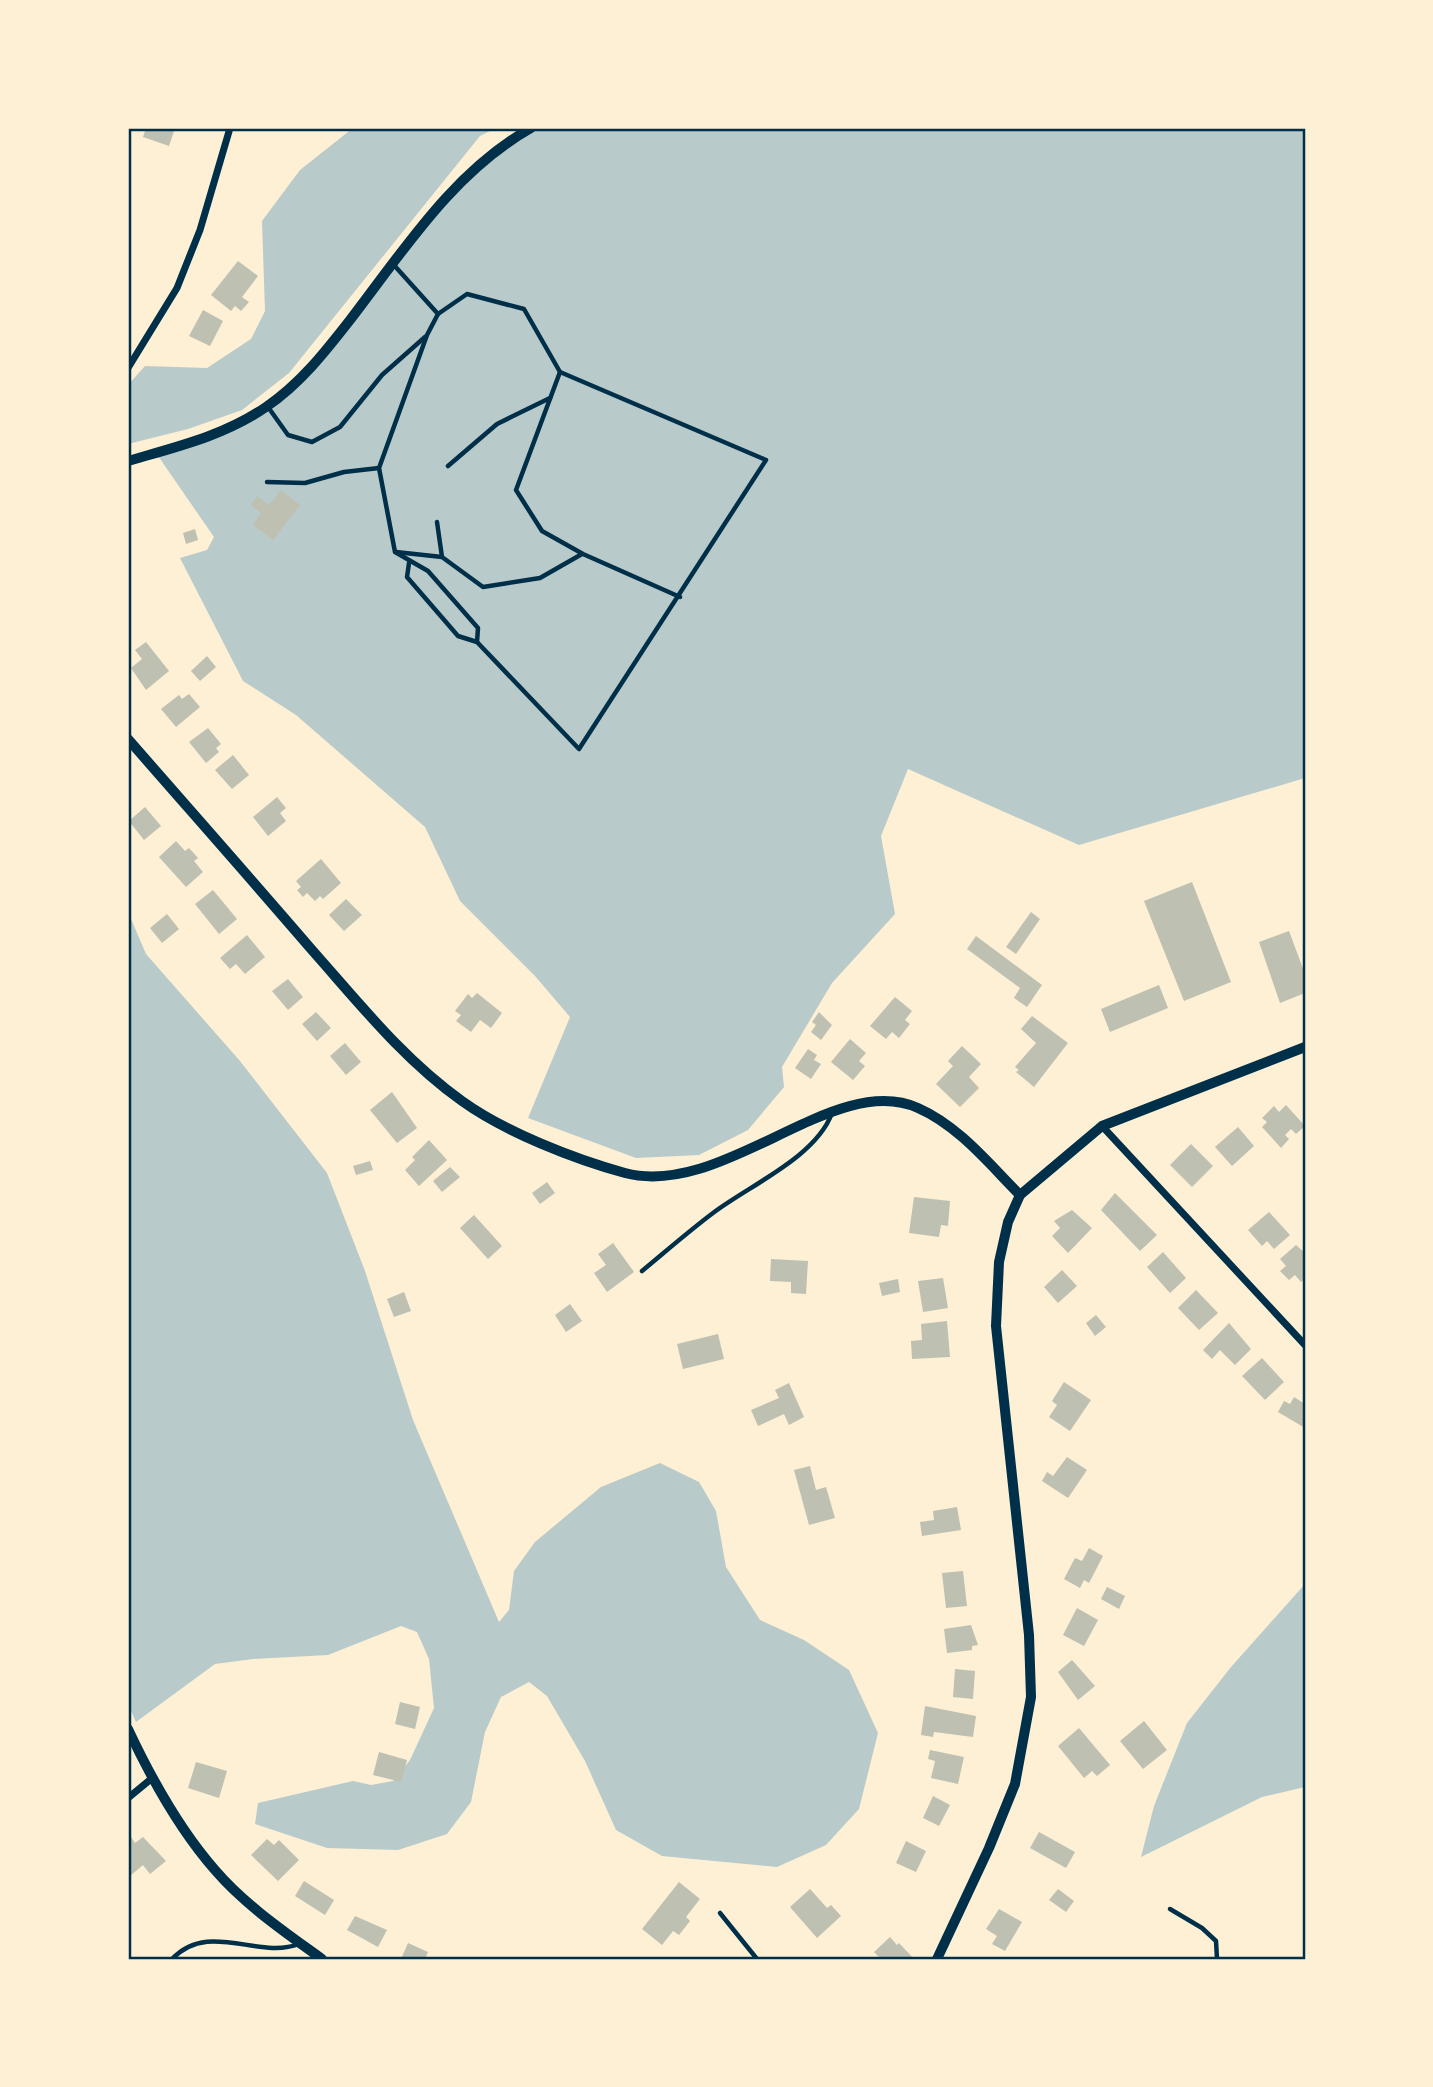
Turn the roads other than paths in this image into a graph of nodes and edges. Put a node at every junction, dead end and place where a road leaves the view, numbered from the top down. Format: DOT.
graph roads {
  1 [pos="230,128"];
  2 [pos="531,128"];
  3 [pos="393,264"];
  4 [pos="438,314"];
  5 [pos="427,335"];
  6 [pos="128,368"];
  7 [pos="560,372"];
  8 [pos="550,398"];
  9 [pos="268,407"];
  10 [pos="128,461"];
  11 [pos="448,466"];
  12 [pos="379,468"];
  13 [pos="267,482"];
  14 [pos="437,522"];
  15 [pos="395,552"];
  16 [pos="583,554"];
  17 [pos="442,557"];
  18 [pos="409,562"];
  19 [pos="680,597"];
  20 [pos="477,642"];
  21 [pos="128,738"];
  22 [pos="1305,1047"];
  23 [pos="832,1113"];
  24 [pos="1102,1126"];
  25 [pos="1020,1195"];
  26 [pos="642,1271"];
  27 [pos="1305,1345"];
  28 [pos="128,1729"];
  29 [pos="151,1779"];
  30 [pos="128,1798"];
  31 [pos="1170,1909"];
  32 [pos="720,1913"];
  33 [pos="300,1944"];
  34 [pos="172,1959"];
  35 [pos="322,1959"];
  36 [pos="757,1959"];
  37 [pos="937,1959"];
  38 [pos="1217,1959"];
  1 -- 6 [label="street"];
  2 -- 3 [label="street"];
  3 -- 4 [label="lane"];
  3 -- 9 [label="street"];
  4 -- 5 [label="lane"];
  4 -- 7 [label="lane"];
  5 -- 9 [label="lane"];
  5 -- 12 [label="lane"];
  7 -- 8 [label="lane"];
  7 -- 19 [label="lane"];
  8 -- 11 [label="lane"];
  8 -- 16 [label="lane"];
  9 -- 10 [label="street"];
  12 -- 13 [label="lane"];
  12 -- 15 [label="lane"];
  14 -- 17 [label="lane"];
  15 -- 17 [label="lane"];
  15 -- 18 [label="lane"];
  16 -- 17 [label="lane"];
  16 -- 19 [label="lane"];
  18 -- 20 [label="lane"];
  18 -- 20 [label="lane"];
  19 -- 20 [label="lane"];
  21 -- 23 [label="street"];
  22 -- 24 [label="street"];
  23 -- 25 [label="street"];
  23 -- 26 [label="lane"];
  24 -- 25 [label="street"];
  24 -- 27 [label="street"];
  25 -- 37 [label="street"];
  28 -- 29 [label="street"];
  29 -- 30 [label="street"];
  29 -- 33 [label="street"];
  31 -- 38 [label="lane"];
  32 -- 36 [label="lane"];
  33 -- 34 [label="lane"];
  33 -- 35 [label="street"];
}
